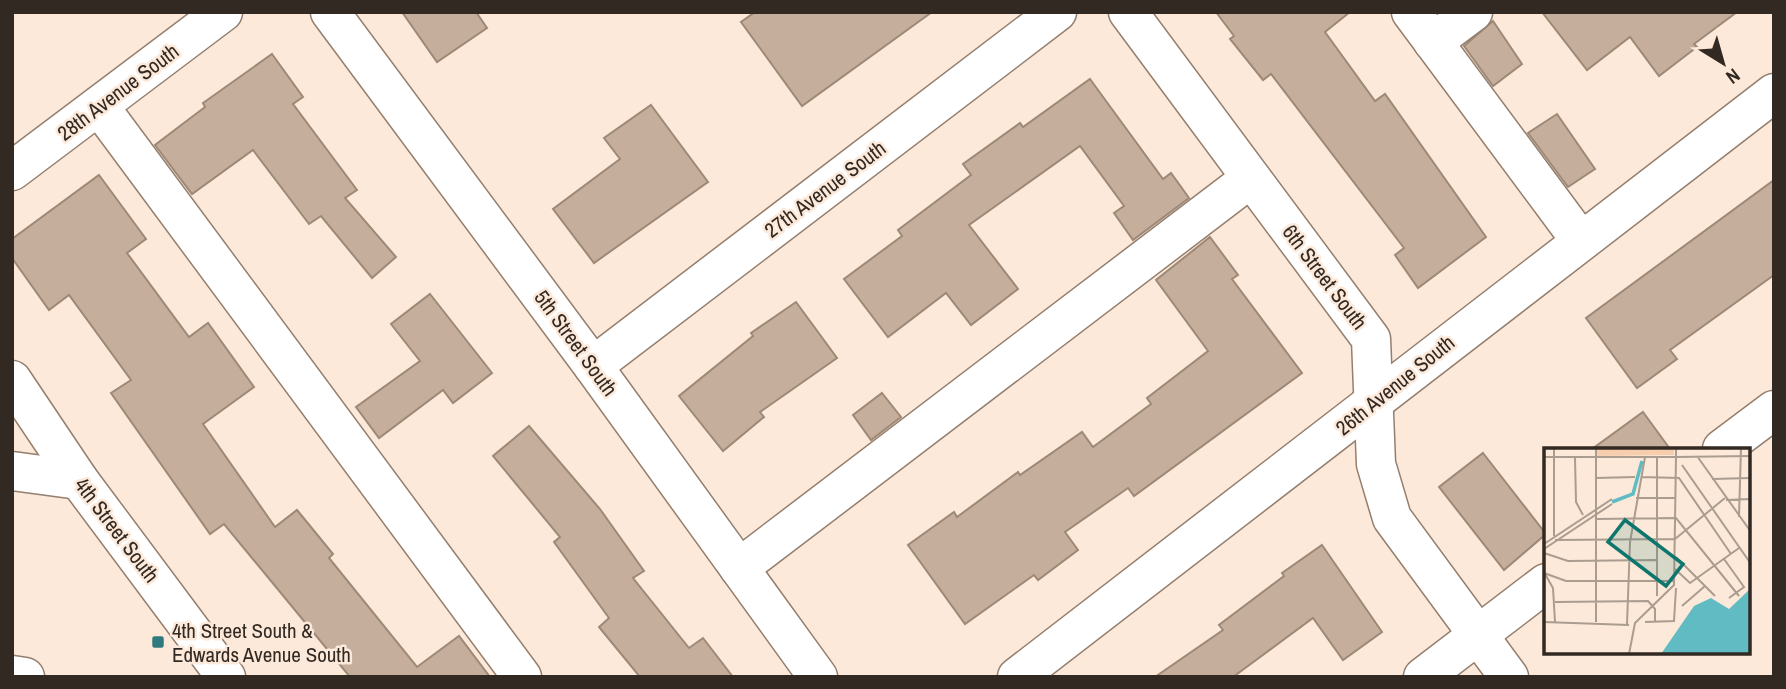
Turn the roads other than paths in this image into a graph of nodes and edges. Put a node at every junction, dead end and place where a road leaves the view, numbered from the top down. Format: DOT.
graph roads {
  1 [pos="223,12"];
  2 [pos="330,12"];
  3 [pos="1057,12"];
  4 [pos="1128,12"];
  5 [pos="1411,12"];
  6 [pos="1473,12"];
  7 [pos="1433,42"];
  8 [pos="1774,93"];
  9 [pos="99,106"];
  10 [pos="12,171"];
  11 [pos="1251,178"];
  12 [pos="1581,241"];
  13 [pos="593,366"];
  14 [pos="12,380"];
  15 [pos="1372,405"];
  16 [pos="1774,410"];
  17 [pos="1723,448"];
  18 [pos="12,471"];
  19 [pos="79,480"];
  20 [pos="739,568"];
  21 [pos="1544,585"];
  22 [pos="1477,635"];
  23 [pos="12,675"];
  24 [pos="24,677"];
  25 [pos="226,677"];
  26 [pos="522,677"];
  27 [pos="818,677"];
  28 [pos="1017,677"];
  29 [pos="1423,677"];
  30 [pos="1509,677"];
  1 -- 9 [label="street, 28th Avenue South"];
  2 -- 13 [label="street, 5th Street South"];
  3 -- 13 [label="street, 27th Avenue South"];
  4 -- 11 [label="street, 6th Street South"];
  5 -- 7 [label="street"];
  6 -- 7 [label="street"];
  7 -- 12 [label="street"];
  8 -- 12 [label="street, 26th Avenue South"];
  9 -- 10 [label="street, 28th Avenue South"];
  9 -- 26 [label="street"];
  11 -- 15 [label="street, 6th Street South"];
  11 -- 20 [label="street"];
  12 -- 15 [label="street, 26th Avenue South"];
  13 -- 20 [label="street, 5th Street South"];
  14 -- 19 [label="street, 4th Street South"];
  15 -- 22 [label="street, 6th Street South"];
  15 -- 28 [label="street, 26th Avenue South"];
  16 -- 17 [label="street"];
  18 -- 19 [label="street"];
  19 -- 25 [label="street, 4th Street South"];
  20 -- 27 [label="street, 5th Street South"];
  21 -- 22 [label="street"];
  22 -- 29 [label="street"];
  22 -- 30 [label="street, 6th Street South"];
  23 -- 24 [label="street"];
}
